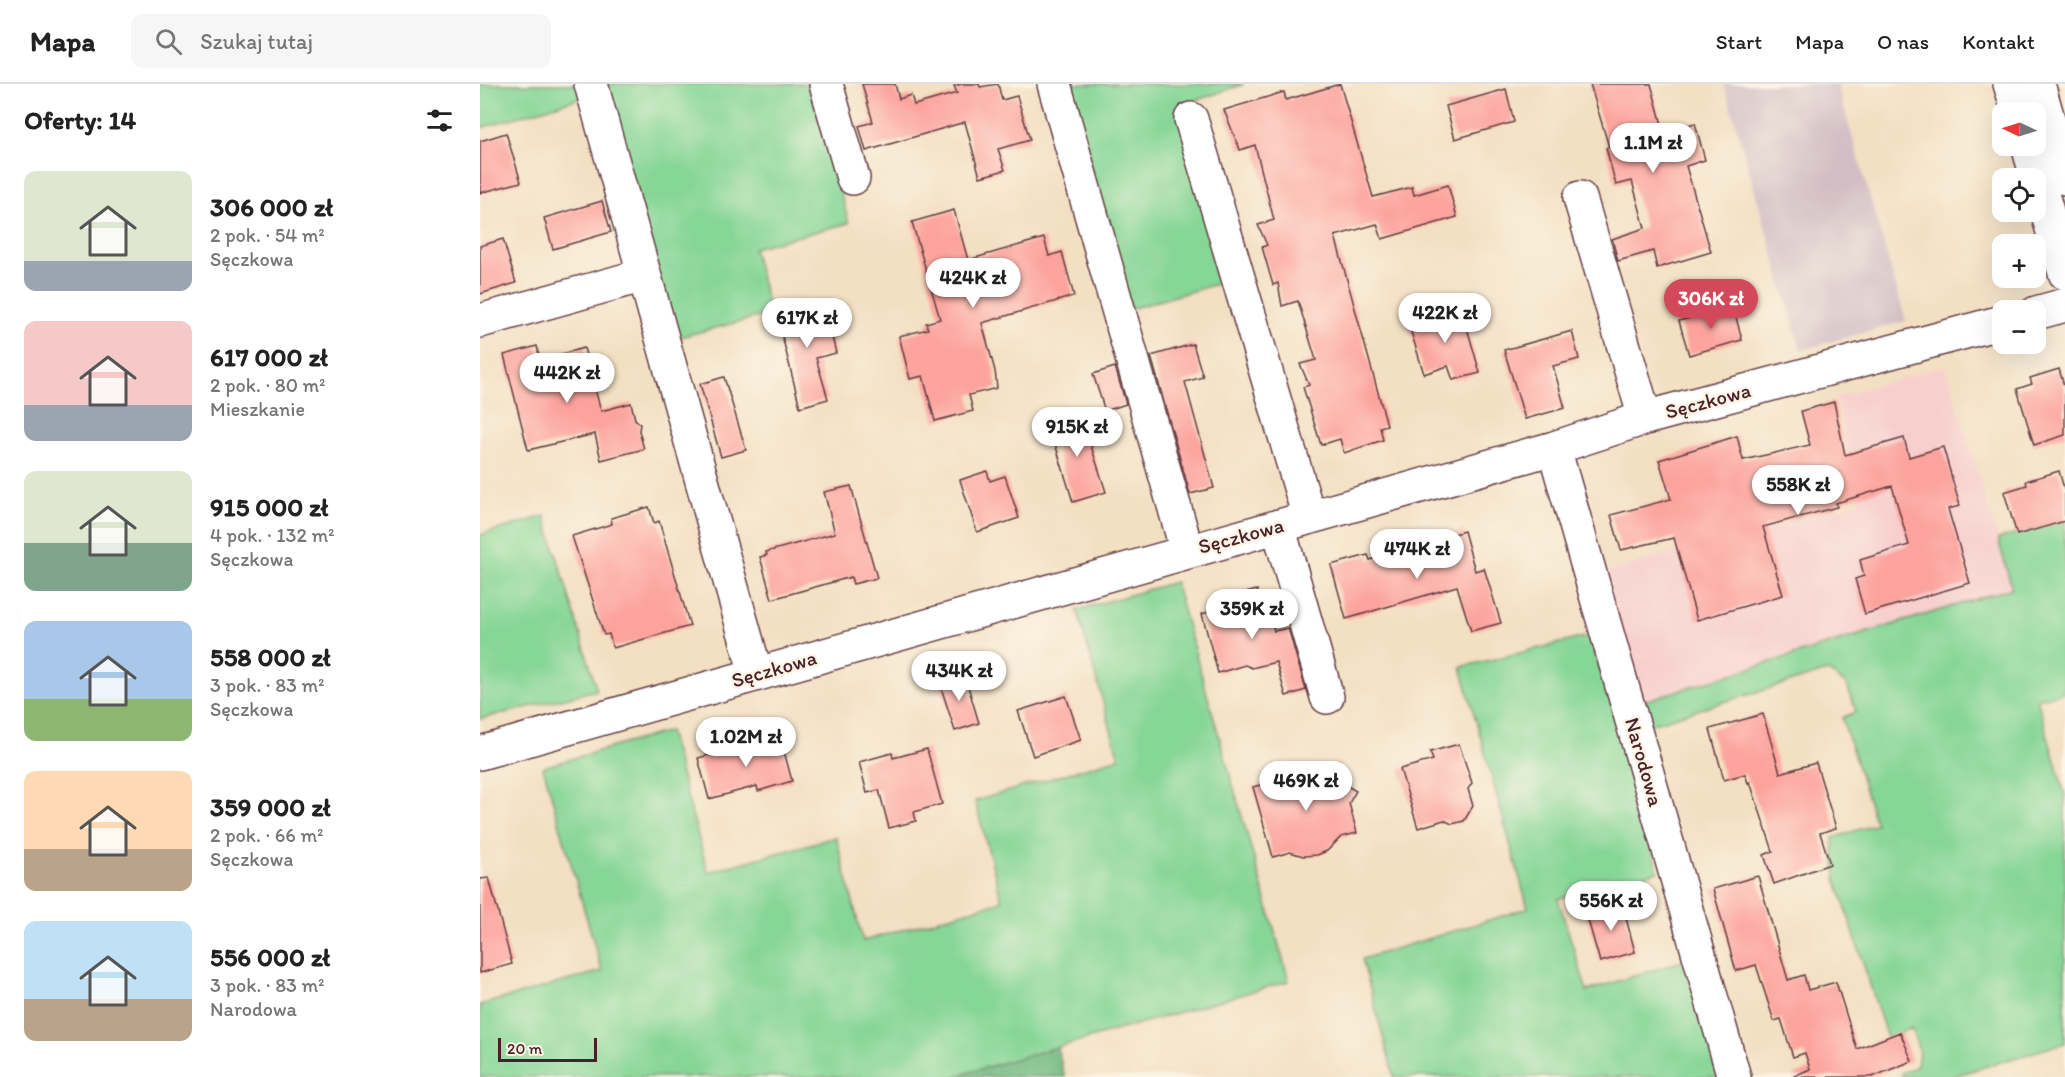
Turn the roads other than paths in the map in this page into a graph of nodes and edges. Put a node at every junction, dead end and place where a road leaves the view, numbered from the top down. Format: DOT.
graph roads {
  1 [pos="591,84"];
  2 [pos="826,84"];
  3 [pos="1054,84"];
  4 [pos="2010,84"];
  5 [pos="2038,84"];
  6 [pos="2016,102"];
  7 [pos="1191,119"];
  8 [pos="2031,156"];
  9 [pos="853,178"];
  10 [pos="2065,178"];
  11 [pos="1581,198"];
  12 [pos="2065,273"];
  13 [pos="644,274"];
  14 [pos="2065,305"];
  15 [pos="2046,310"];
  16 [pos="480,321"];
  17 [pos="1992,325"];
  18 [pos="1645,418"];
  19 [pos="1554,448"];
  20 [pos="1293,521"];
  21 [pos="1187,550"];
  22 [pos="756,674"];
  23 [pos="1327,697"];
  24 [pos="480,753"];
  25 [pos="1734,1077"];
  1 -- 13 [label="street"];
  2 -- 9 [label="street"];
  3 -- 21 [label="street"];
  4 -- 6 [label="street"];
  5 -- 10 [label="street"];
  7 -- 20 [label="street"];
  8 -- 12 [label="street"];
  11 -- 18 [label="street"];
  13 -- 16 [label="street"];
  13 -- 22 [label="street"];
  14 -- 15 [label="street"];
  17 -- 18 [label="street, Sęczkowa"];
  18 -- 19 [label="street, Sęczkowa"];
  19 -- 20 [label="street, Sęczkowa"];
  19 -- 25 [label="street, Narodowa"];
  20 -- 21 [label="street, Sęczkowa"];
  20 -- 23 [label="street"];
  21 -- 22 [label="street, Sęczkowa"];
  22 -- 24 [label="street, Sęczkowa"];
}
